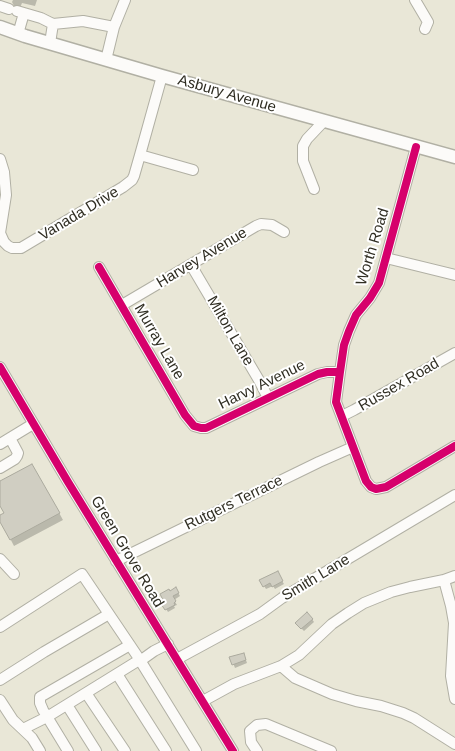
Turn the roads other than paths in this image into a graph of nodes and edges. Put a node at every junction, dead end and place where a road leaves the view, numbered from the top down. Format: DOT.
graph roads {
  1 [pos="125,0"];
  2 [pos="415,0"];
  3 [pos="13,10"];
  4 [pos="53,24"];
  5 [pos="114,28"];
  6 [pos="2,29"];
  7 [pos="425,29"];
  8 [pos="18,34"];
  9 [pos="50,43"];
  10 [pos="106,60"];
  11 [pos="162,76"];
  12 [pos="324,121"];
  13 [pos="416,147"];
  14 [pos="140,155"];
  15 [pos="455,157"];
  16 [pos="0,159"];
  17 [pos="193,170"];
  18 [pos="314,188"];
  19 [pos="284,232"];
  20 [pos="386,258"];
  21 [pos="191,265"];
  22 [pos="99,267"];
  23 [pos="455,275"];
  24 [pos="122,305"];
  25 [pos="455,353"];
  26 [pos="0,367"];
  27 [pos="340,372"];
  28 [pos="268,398"];
  29 [pos="342,416"];
  30 [pos="33,424"];
  31 [pos="198,428"];
  32 [pos="10,438"];
  33 [pos="0,444"];
  34 [pos="455,446"];
  35 [pos="353,447"];
  36 [pos="0,468"];
  37 [pos="455,495"];
  38 [pos="0,559"];
  39 [pos="116,561"];
  40 [pos="14,574"];
  41 [pos="455,576"];
  42 [pos="444,580"];
  43 [pos="109,614"];
  44 [pos="0,627"];
  45 [pos="168,644"];
  46 [pos="130,645"];
  47 [pos="177,660"];
  48 [pos="140,661"];
  49 [pos="281,666"];
  50 [pos="117,674"];
  51 [pos="0,680"];
  52 [pos="86,693"];
  53 [pos="455,699"];
  54 [pos="0,700"];
  55 [pos="203,701"];
  56 [pos="67,705"];
  57 [pos="47,717"];
  58 [pos="23,729"];
  59 [pos="455,744"];
  60 [pos="40,751"];
  61 [pos="68,751"];
  62 [pos="96,751"];
  63 [pos="124,751"];
  64 [pos="166,751"];
  65 [pos="196,751"];
  66 [pos="233,751"];
  67 [pos="257,751"];
  68 [pos="331,751"];
  1 -- 5 [label="street"];
  2 -- 7 [label="street"];
  3 -- 4 [label="street"];
  3 -- 8 [label="street"];
  4 -- 5 [label="street"];
  4 -- 9 [label="street"];
  5 -- 10 [label="street"];
  6 -- 8 [label="main road, Asbury Avenue"];
  8 -- 9 [label="main road, Asbury Avenue"];
  9 -- 10 [label="main road, Asbury Avenue"];
  10 -- 11 [label="main road, Asbury Avenue"];
  11 -- 12 [label="main road, Asbury Avenue"];
  11 -- 14 [label="street, Vanada Drive"];
  12 -- 13 [label="main road, Asbury Avenue"];
  12 -- 18 [label="street"];
  13 -- 15 [label="main road, Asbury Avenue"];
  13 -- 20 [label="street, Worth Road"];
  14 -- 16 [label="street, Vanada Drive"];
  14 -- 17 [label="street"];
  19 -- 21 [label="street, Harvey Avenue"];
  20 -- 23 [label="street"];
  20 -- 27 [label="street, Worth Road"];
  21 -- 24 [label="street, Harvey Avenue"];
  21 -- 28 [label="street, Milton Lane"];
  22 -- 24 [label="street, Murray Lane"];
  24 -- 31 [label="street, Murray Lane"];
  25 -- 29 [label="street, Russex Road"];
  26 -- 30 [label="street, Green Grove Road"];
  27 -- 28 [label="street, Harvy Avenue"];
  27 -- 29 [label="street, Worth Road"];
  28 -- 31 [label="street, Harvy Avenue"];
  29 -- 35 [label="street, Worth Road"];
  30 -- 32 [label="street"];
  30 -- 39 [label="street, Green Grove Road"];
  32 -- 33 [label="street"];
  32 -- 36 [label="street"];
  34 -- 35 [label="street, Worth Road"];
  35 -- 39 [label="street, Rutgers Terrace"];
  37 -- 47 [label="street, Smith Lane"];
  38 -- 40 [label="street"];
  39 -- 45 [label="street, Green Grove Road"];
  41 -- 42 [label="street"];
  42 -- 49 [label="street"];
  42 -- 53 [label="street"];
  43 -- 44 [label="street"];
  43 -- 46 [label="street"];
  43 -- 51 [label="street"];
  45 -- 47 [label="street, Green Grove Road"];
  45 -- 48 [label="street"];
  46 -- 48 [label="street"];
  46 -- 57 [label="street"];
  47 -- 55 [label="street, Green Grove Road"];
  48 -- 50 [label="street"];
  48 -- 65 [label="street"];
  49 -- 55 [label="street"];
  49 -- 59 [label="street"];
  50 -- 52 [label="street"];
  50 -- 64 [label="street"];
  52 -- 56 [label="street"];
  52 -- 63 [label="street"];
  54 -- 58 [label="street"];
  55 -- 66 [label="street, Green Grove Road"];
  56 -- 57 [label="street"];
  56 -- 62 [label="street"];
  57 -- 58 [label="street"];
  57 -- 61 [label="street"];
  58 -- 60 [label="street"];
  67 -- 68 [label="street"];
}
